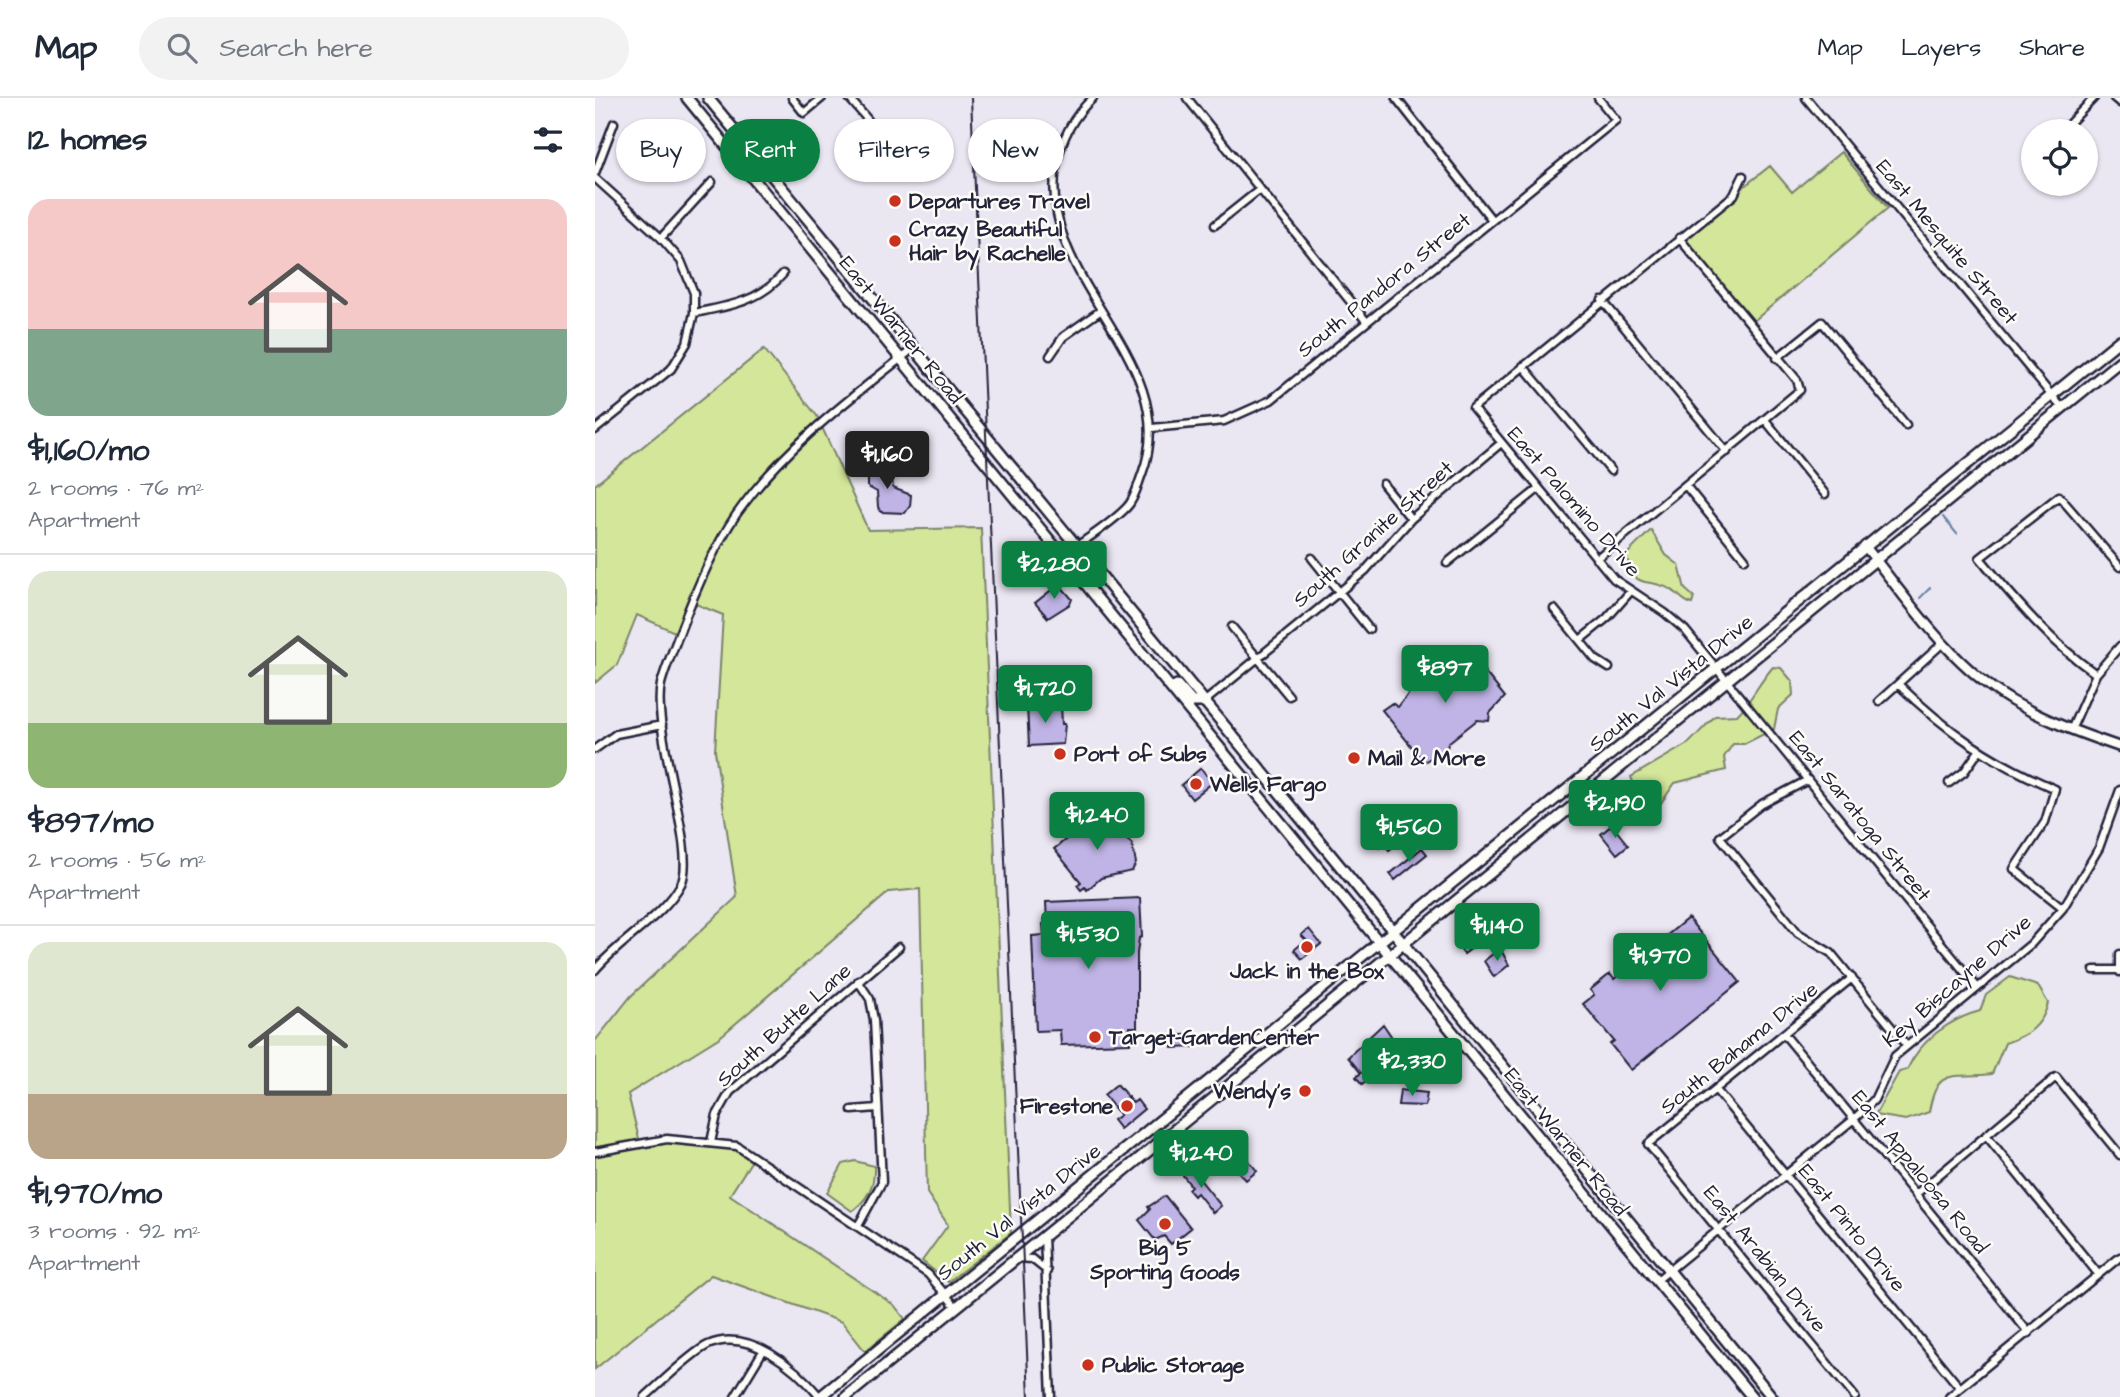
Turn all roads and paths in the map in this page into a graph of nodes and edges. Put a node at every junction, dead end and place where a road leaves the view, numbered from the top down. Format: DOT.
graph roads {
  1 [pos="687,98"];
  2 [pos="708,98"];
  3 [pos="792,98"];
  4 [pos="822,98"];
  5 [pos="849,98"];
  6 [pos="1093,98"];
  7 [pos="1187,98"];
  8 [pos="1396,98"];
  9 [pos="1598,98"];
  10 [pos="1806,98"];
  11 [pos="2094,98"];
  12 [pos="2114,98"];
  13 [pos="2120,103"];
  14 [pos="866,119"];
  15 [pos="2074,119"];
  16 [pos="614,123"];
  17 [pos="595,173"];
  18 [pos="1744,176"];
  19 [pos="595,178"];
  20 [pos="712,182"];
  21 [pos="1259,190"];
  22 [pos="1492,220"];
  23 [pos="1216,225"];
  24 [pos="661,238"];
  25 [pos="1679,238"];
  26 [pos="783,274"];
  27 [pos="1602,300"];
  28 [pos="1100,311"];
  29 [pos="694,313"];
  30 [pos="1366,321"];
  31 [pos="2120,340"];
  32 [pos="914,348"];
  33 [pos="1050,356"];
  34 [pos="902,358"];
  35 [pos="1777,358"];
  36 [pos="2120,361"];
  37 [pos="1523,366"];
  38 [pos="2051,395"];
  39 [pos="2062,408"];
  40 [pos="1766,421"];
  41 [pos="1906,425"];
  42 [pos="1152,428"];
  43 [pos="595,430"];
  44 [pos="1500,444"];
  45 [pos="1727,452"];
  46 [pos="1611,471"];
  47 [pos="1383,484"];
  48 [pos="1686,486"];
  49 [pos="1537,490"];
  50 [pos="1825,494"];
  51 [pos="1411,519"];
  52 [pos="1076,546"];
  53 [pos="1865,547"];
  54 [pos="1063,556"];
  55 [pos="1312,558"];
  56 [pos="1596,559"];
  57 [pos="1745,559"];
  58 [pos="1876,560"];
  59 [pos="1447,563"];
  60 [pos="2120,567"];
  61 [pos="1339,592"];
  62 [pos="1630,592"];
  63 [pos="1123,603"];
  64 [pos="1554,609"];
  65 [pos="1110,613"];
  66 [pos="1232,626"];
  67 [pos="1369,629"];
  68 [pos="1580,640"];
  69 [pos="1943,643"];
  70 [pos="2120,646"];
  71 [pos="1259,657"];
  72 [pos="1152,664"];
  73 [pos="1609,668"];
  74 [pos="1716,668"];
  75 [pos="2096,674"];
  76 [pos="1727,681"];
  77 [pos="1898,684"];
  78 [pos="1289,696"];
  79 [pos="1879,701"];
  80 [pos="1204,702"];
  81 [pos="662,725"];
  82 [pos="2071,730"];
  83 [pos="2120,747"];
  84 [pos="595,749"];
  85 [pos="1979,751"];
  86 [pos="1808,780"];
  87 [pos="1271,782"];
  88 [pos="1949,783"];
  89 [pos="2120,790"];
  90 [pos="1258,794"];
  91 [pos="1538,813"];
  92 [pos="1548,827"];
  93 [pos="2063,908"];
  94 [pos="1392,930"];
  95 [pos="1378,941"];
  96 [pos="1404,944"];
  97 [pos="899,947"];
  98 [pos="2120,954"];
  99 [pos="1390,956"];
  100 [pos="595,970"];
  101 [pos="2094,970"];
  102 [pos="2120,971"];
  103 [pos="1852,978"];
  104 [pos="858,981"];
  105 [pos="1977,986"];
  106 [pos="1784,1034"];
  107 [pos="1906,1045"];
  108 [pos="1498,1061"];
  109 [pos="1486,1072"];
  110 [pos="1716,1090"];
  111 [pos="1197,1091"];
  112 [pos="1207,1103"];
  113 [pos="878,1108"];
  114 [pos="852,1110"];
  115 [pos="1854,1119"];
  116 [pos="1986,1135"];
  117 [pos="1560,1138"];
  118 [pos="711,1142"];
  119 [pos="1648,1144"];
  120 [pos="1548,1147"];
  121 [pos="595,1152"];
  122 [pos="2120,1155"];
  123 [pos="1786,1175"];
  124 [pos="1916,1194"];
  125 [pos="1059,1203"];
  126 [pos="1069,1216"];
  127 [pos="858,1226"];
  128 [pos="1718,1230"];
  129 [pos="1044,1236"];
  130 [pos="2120,1257"];
  131 [pos="1016,1258"];
  132 [pos="1669,1270"];
  133 [pos="1047,1271"];
  134 [pos="2099,1275"];
  135 [pos="1656,1281"];
  136 [pos="945,1295"];
  137 [pos="956,1307"];
  138 [pos="2029,1333"];
  139 [pos="764,1351"];
  140 [pos="1960,1388"];
  141 [pos="645,1397"];
  142 [pos="735,1397"];
  143 [pos="820,1397"];
  144 [pos="846,1397"];
  145 [pos="1051,1397"];
  146 [pos="1752,1397"];
  147 [pos="1772,1397"];
  148 [pos="1855,1397"];
  149 [pos="1949,1397"];
  1 -- 34 [label="main road, East Warner Road"];
  2 -- 32 [label="main road, East Warner Road"];
  3 -- 4 [label="street"];
  5 -- 14 [label="street"];
  6 -- 28 [label="street"];
  7 -- 21 [label="street"];
  8 -- 22 [label="street"];
  9 -- 22 [label="street, South Pandora Street"];
  10 -- 38 [label="street, East Mesquite Street"];
  11 -- 15 [label="street"];
  12 -- 13 [label="street"];
  16 -- 17 [label="street"];
  18 -- 25 [label="street"];
  19 -- 24 [label="street"];
  20 -- 24 [label="street"];
  21 -- 23 [label="street"];
  21 -- 30 [label="street"];
  22 -- 30 [label="street, South Pandora Street"];
  24 -- 29 [label="street"];
  25 -- 27 [label="street"];
  25 -- 35 [label="street"];
  26 -- 29 [label="street"];
  27 -- 37 [label="street"];
  27 -- 45 [label="street"];
  28 -- 33 [label="street"];
  28 -- 42 [label="street"];
  29 -- 43 [label="street"];
  30 -- 42 [label="street, South Pandora Street"];
  31 -- 38 [label="main road, South Val Vista Drive"];
  32 -- 34 [label="street"];
  32 -- 52 [label="main road, East Warner Road"];
  34 -- 54 [label="main road, East Warner Road"];
  34 -- 81 [label="street"];
  35 -- 40 [label="street"];
  35 -- 41 [label="street"];
  36 -- 39 [label="main road, South Val Vista Drive"];
  37 -- 44 [label="street, East Palomino Drive"];
  37 -- 46 [label="street"];
  38 -- 39 [label="street, East Mesquite Street"];
  38 -- 53 [label="main road, South Val Vista Drive"];
  39 -- 58 [label="main road, South Val Vista Drive"];
  40 -- 45 [label="street"];
  40 -- 50 [label="street"];
  42 -- 52 [label="street"];
  44 -- 49 [label="street, East Palomino Drive"];
  44 -- 51 [label="street, South Granite Street"];
  45 -- 48 [label="street"];
  47 -- 51 [label="street"];
  48 -- 56 [label="street"];
  48 -- 57 [label="street"];
  49 -- 56 [label="street, East Palomino Drive"];
  49 -- 59 [label="street"];
  51 -- 61 [label="street, South Granite Street"];
  52 -- 54 [label="street"];
  52 -- 63 [label="main road, East Warner Road"];
  53 -- 58 [label="street"];
  53 -- 74 [label="main road, South Val Vista Drive"];
  54 -- 65 [label="main road, East Warner Road"];
  55 -- 61 [label="street"];
  56 -- 62 [label="street, East Palomino Drive"];
  58 -- 69 [label="street"];
  58 -- 76 [label="main road, South Val Vista Drive"];
  60 -- 75 [label="street"];
  61 -- 67 [label="street"];
  61 -- 71 [label="street, South Granite Street"];
  62 -- 68 [label="street"];
  62 -- 74 [label="street, East Palomino Drive"];
  63 -- 65 [label="main road"];
  63 -- 80 [label="main road, East Warner Road"];
  64 -- 68 [label="street"];
  65 -- 72 [label="main road, East Warner Road"];
  66 -- 71 [label="street"];
  68 -- 73 [label="street"];
  69 -- 77 [label="street"];
  69 -- 82 [label="street"];
  70 -- 75 [label="street"];
  71 -- 78 [label="street"];
  71 -- 80 [label="street, South Granite Street"];
  72 -- 80 [label="main road"];
  72 -- 90 [label="main road, East Warner Road"];
  74 -- 76 [label="street, East Saratoga Street"];
  74 -- 91 [label="main road, South Val Vista Drive"];
  75 -- 82 [label="street"];
  76 -- 86 [label="street, East Saratoga Street"];
  76 -- 92 [label="main road, South Val Vista Drive"];
  77 -- 79 [label="street"];
  77 -- 85 [label="street"];
  80 -- 87 [label="main road, East Warner Road"];
  81 -- 84 [label="street"];
  81 -- 100 [label="street"];
  82 -- 83 [label="street"];
  85 -- 88 [label="street"];
  85 -- 93 [label="street"];
  86 -- 103 [label="street"];
  86 -- 105 [label="street, East Saratoga Street"];
  87 -- 90 [label="main road"];
  87 -- 94 [label="main road, East Warner Road"];
  89 -- 93 [label="street, Key Biscayne Drive"];
  90 -- 95 [label="main road, East Warner Road"];
  91 -- 92 [label="main road"];
  91 -- 94 [label="main road, South Val Vista Drive"];
  92 -- 96 [label="main road, South Val Vista Drive"];
  93 -- 105 [label="street, Key Biscayne Drive"];
  94 -- 95 [label="main road, South Val Vista Drive"];
  94 -- 96 [label="main road, East Warner Road"];
  95 -- 99 [label="main road, East Warner Road"];
  95 -- 111 [label="main road, South Val Vista Drive"];
  96 -- 99 [label="main road, South Val Vista Drive"];
  96 -- 108 [label="main road, East Warner Road"];
  97 -- 104 [label="street, South Butte Lane"];
  98 -- 102 [label="street"];
  99 -- 109 [label="main road, East Warner Road"];
  99 -- 112 [label="main road, South Val Vista Drive"];
  101 -- 102 [label="street"];
  103 -- 106 [label="street, South Bahama Drive"];
  103 -- 107 [label="street"];
  104 -- 113 [label="street"];
  104 -- 118 [label="street, South Butte Lane"];
  105 -- 107 [label="street, Key Biscayne Drive"];
  106 -- 110 [label="street, South Bahama Drive"];
  106 -- 115 [label="street, East Appaloosa Road"];
  107 -- 115 [label="street, Key Biscayne Drive"];
  108 -- 109 [label="main road"];
  108 -- 117 [label="main road, East Warner Road"];
  109 -- 120 [label="main road, East Warner Road"];
  110 -- 119 [label="street, South Bahama Drive"];
  110 -- 123 [label="street, East Pinto Drive"];
  111 -- 112 [label="main road"];
  111 -- 125 [label="main road, South Val Vista Drive"];
  112 -- 126 [label="main road, South Val Vista Drive"];
  113 -- 114 [label="street"];
  113 -- 127 [label="street"];
  115 -- 123 [label="street, Key Biscayne Drive"];
  115 -- 124 [label="street, East Appaloosa Road"];
  116 -- 122 [label="street"];
  116 -- 124 [label="street"];
  116 -- 134 [label="street"];
  117 -- 120 [label="main road"];
  117 -- 132 [label="main road, East Warner Road"];
  118 -- 121 [label="street"];
  118 -- 127 [label="street"];
  119 -- 128 [label="street, East Arabian Drive"];
  120 -- 135 [label="main road, East Warner Road"];
  123 -- 128 [label="street, Key Biscayne Drive"];
  123 -- 140 [label="street, East Pinto Drive"];
  124 -- 138 [label="street, East Appaloosa Road"];
  125 -- 126 [label="main road"];
  125 -- 136 [label="main road, South Val Vista Drive"];
  126 -- 129 [label="main road, South Val Vista Drive"];
  127 -- 136 [label="street"];
  128 -- 132 [label="street, Key Biscayne Drive"];
  128 -- 148 [label="street, East Arabian Drive"];
  129 -- 131 [label="main road, South Val Vista Drive"];
  129 -- 133 [label="street"];
  130 -- 134 [label="street"];
  131 -- 133 [label="street"];
  131 -- 137 [label="main road, South Val Vista Drive"];
  132 -- 135 [label="street, Key Biscayne Drive"];
  132 -- 147 [label="main road, East Warner Road"];
  133 -- 145 [label="street"];
  134 -- 138 [label="street"];
  135 -- 146 [label="main road, East Warner Road"];
  136 -- 137 [label="street"];
  136 -- 143 [label="main road, South Val Vista Drive"];
  137 -- 144 [label="main road, South Val Vista Drive"];
  138 -- 140 [label="street"];
  139 -- 141 [label="street"];
  139 -- 142 [label="street"];
  139 -- 143 [label="street"];
  140 -- 149 [label="street"];
}
